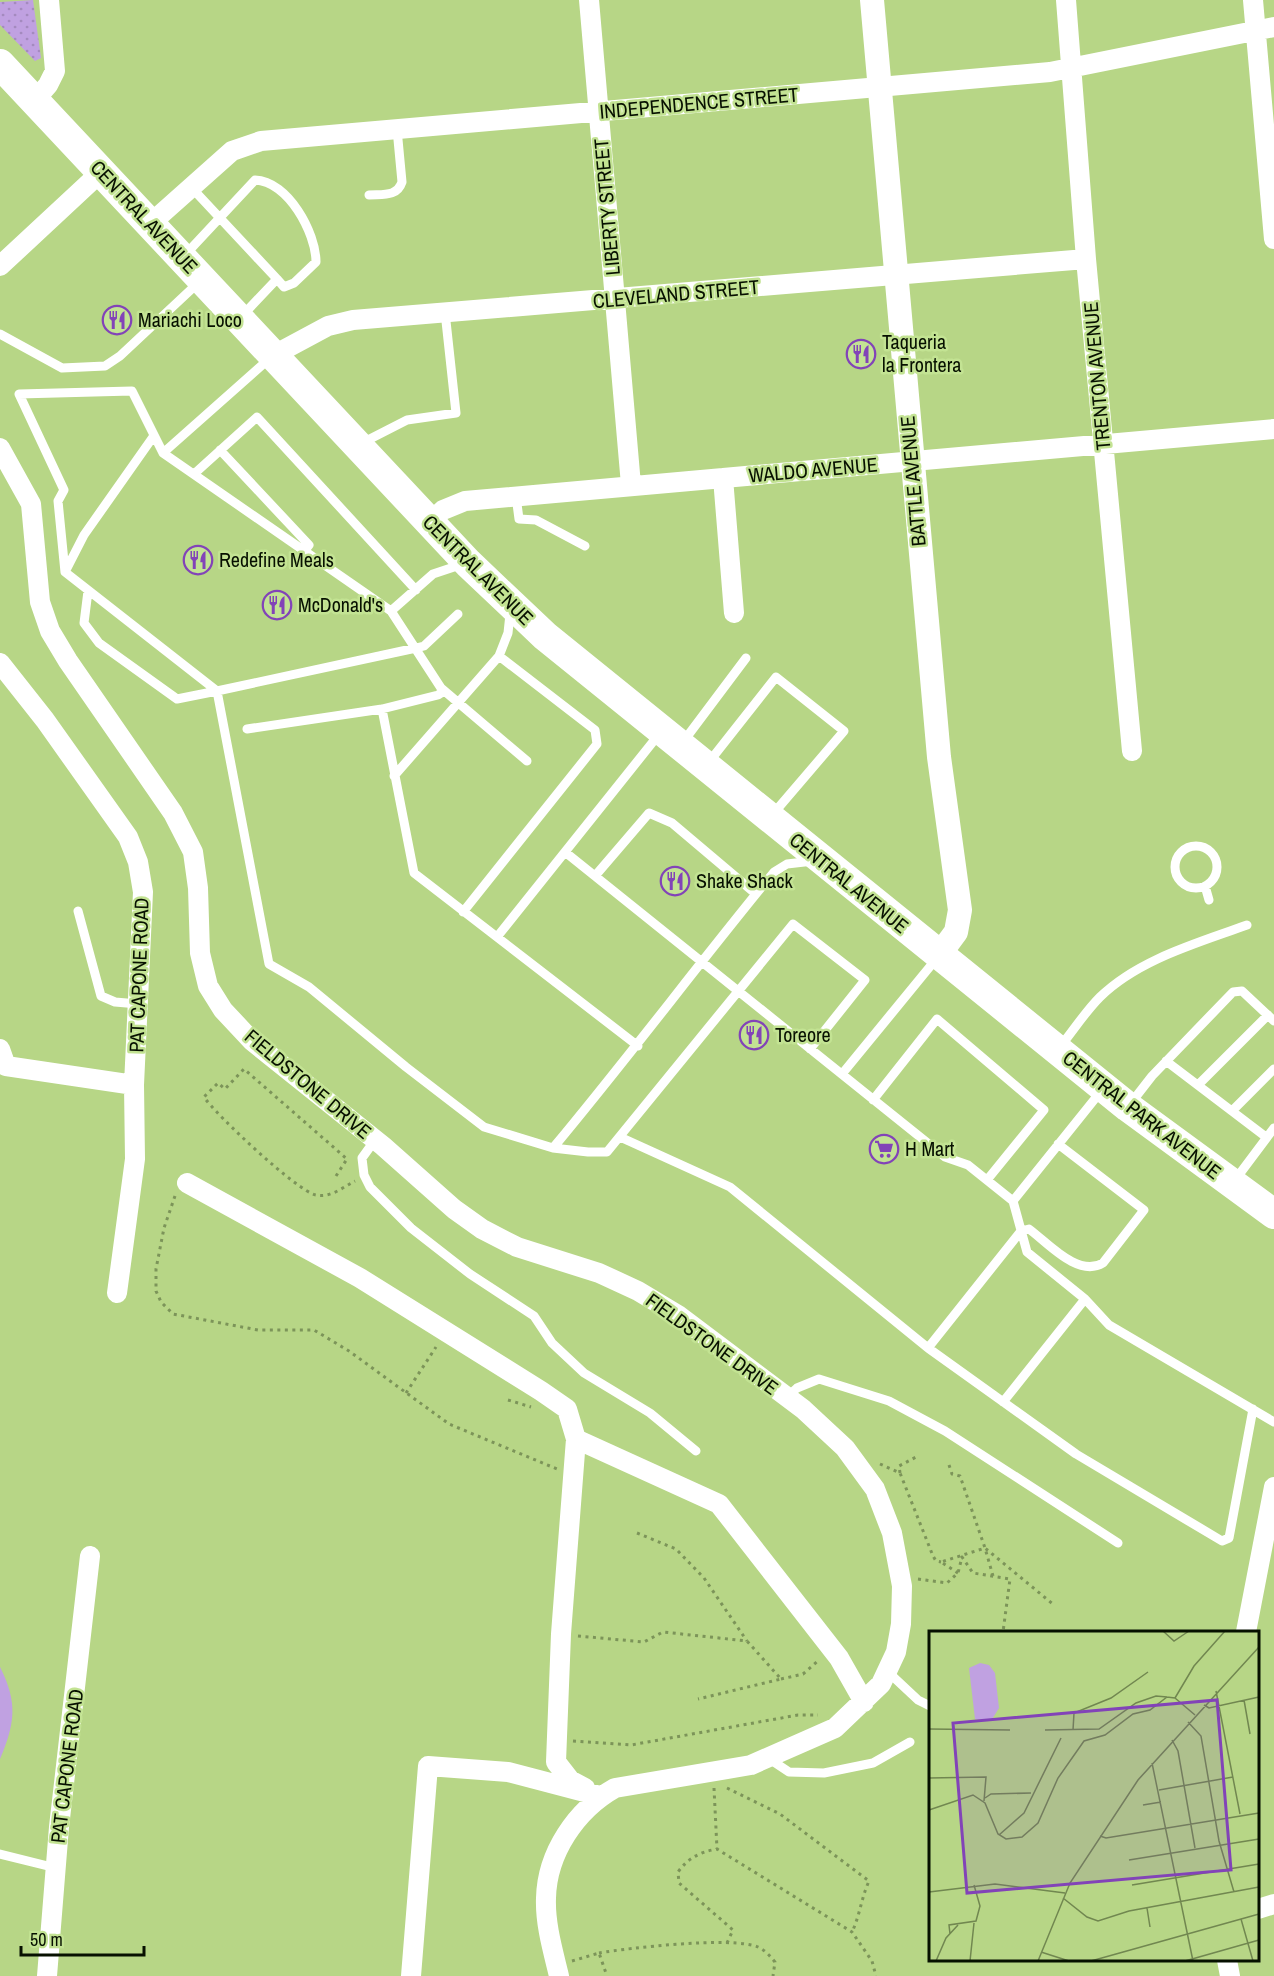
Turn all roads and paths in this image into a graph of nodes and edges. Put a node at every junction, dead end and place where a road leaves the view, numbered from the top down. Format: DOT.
graph roads {
  1 [pos="49,0"];
  2 [pos="589,0"];
  3 [pos="872,0"];
  4 [pos="1066,0"];
  5 [pos="1253,0"];
  6 [pos="1264,29"];
  7 [pos="0,64"];
  8 [pos="1071,69"];
  9 [pos="880,88"];
  10 [pos="35,100"];
  11 [pos="599,111"];
  12 [pos="397,129"];
  13 [pos="101,172"];
  14 [pos="190,186"];
  15 [pos="369,195"];
  16 [pos="220,219"];
  17 [pos="150,224"];
  18 [pos="1274,239"];
  19 [pos="1086,259"];
  20 [pos="0,266"];
  21 [pos="192,269"];
  22 [pos="894,274"];
  23 [pos="277,279"];
  24 [pos="615,299"];
  25 [pos="445,312"];
  26 [pos="240,319"];
  27 [pos="0,334"];
  28 [pos="274,355"];
  29 [pos="1274,429"];
  30 [pos="153,437"];
  31 [pos="1103,445"];
  32 [pos="358,446"];
  33 [pos="0,448"];
  34 [pos="220,450"];
  35 [pos="164,453"];
  36 [pos="911,461"];
  37 [pos="194,474"];
  38 [pos="723,478"];
  39 [pos="631,485"];
  40 [pos="516,496"];
  41 [pos="430,522"];
  42 [pos="585,546"];
  43 [pos="304,551"];
  44 [pos="468,563"];
  45 [pos="65,572"];
  46 [pos="416,590"];
  47 [pos="88,591"];
  48 [pos="509,602"];
  49 [pos="391,611"];
  50 [pos="734,612"];
  51 [pos="458,614"];
  52 [pos="416,648"];
  53 [pos="499,656"];
  54 [pos="746,658"];
  55 [pos="0,663"];
  56 [pos="217,691"];
  57 [pos="444,691"];
  58 [pos="458,702"];
  59 [pos="382,709"];
  60 [pos="247,729"];
  61 [pos="670,739"];
  62 [pos="1132,751"];
  63 [pos="527,761"];
  64 [pos="705,767"];
  65 [pos="394,776"];
  66 [pos="769,818"];
  67 [pos="565,852"];
  68 [pos="821,860"];
  69 [pos="595,876"];
  70 [pos="1205,886"];
  71 [pos="756,894"];
  72 [pos="1209,900"];
  73 [pos="78,911"];
  74 [pos="463,912"];
  75 [pos="1246,925"];
  76 [pos="497,937"];
  77 [pos="939,955"];
  78 [pos="701,961"];
  79 [pos="739,991"];
  80 [pos="138,1004"];
  81 [pos="1013,1014"];
  82 [pos="1271,1018"];
  83 [pos="638,1046"];
  84 [pos="810,1048"];
  85 [pos="0,1049"];
  86 [pos="1058,1050"];
  87 [pos="1166,1061"];
  88 [pos="1274,1069"];
  89 [pos="842,1074"];
  90 [pos="134,1085"];
  91 [pos="1198,1085"];
  92 [pos="1104,1087"];
  93 [pos="873,1100"];
  94 [pos="1128,1107"];
  95 [pos="1232,1111"];
  96 [pos="1274,1128"];
  97 [pos="620,1137"];
  98 [pos="1266,1137"];
  99 [pos="375,1140"];
  100 [pos="1058,1144"];
  101 [pos="553,1148"];
  102 [pos="336,1176"];
  103 [pos="364,1176"];
  104 [pos="987,1180"];
  105 [pos="186,1184"];
  106 [pos="1232,1185"];
  107 [pos="1013,1201"];
  108 [pos="1274,1214"];
  109 [pos="1021,1231"];
  110 [pos="117,1293"];
  111 [pos="1085,1299"];
  112 [pos="445,1332"];
  113 [pos="928,1348"];
  114 [pos="406,1393"];
  115 [pos="787,1397"];
  116 [pos="508,1400"];
  117 [pos="1004,1402"];
  118 [pos="534,1409"];
  119 [pos="1253,1409"];
  120 [pos="1274,1422"];
  121 [pos="576,1439"];
  122 [pos="696,1451"];
  123 [pos="918,1456"];
  124 [pos="873,1461"];
  125 [pos="949,1465"];
  126 [pos="544,1466"];
  127 [pos="900,1473"];
  128 [pos="1274,1487"];
  129 [pos="637,1533"];
  130 [pos="1118,1543"];
  131 [pos="1269,1543"];
  132 [pos="985,1548"];
  133 [pos="90,1556"];
  134 [pos="962,1557"];
  135 [pos="941,1562"];
  136 [pos="958,1573"];
  137 [pos="993,1576"];
  138 [pos="913,1578"];
  139 [pos="1054,1605"];
  140 [pos="1003,1631"];
  141 [pos="1246,1631"];
  142 [pos="578,1636"];
  143 [pos="747,1641"];
  144 [pos="820,1659"];
  145 [pos="887,1671"];
  146 [pos="781,1679"];
  147 [pos="698,1699"];
  148 [pos="864,1702"];
  149 [pos="929,1706"];
  150 [pos="822,1715"];
  151 [pos="910,1742"];
  152 [pos="768,1758"];
  153 [pos="566,1775"];
  154 [pos="600,1796"];
  155 [pos="717,1849"];
  156 [pos="0,1854"];
  157 [pos="56,1868"];
  158 [pos="1274,1905"];
  159 [pos="1259,1909"];
  160 [pos="852,1932"];
  161 [pos="727,1943"];
  162 [pos="599,1953"];
  163 [pos="1227,1961"];
  164 [pos="558,1971"];
  165 [pos="47,1976"];
  166 [pos="411,1976"];
  167 [pos="607,1976"];
  168 [pos="773,1976"];
  169 [pos="876,1976"];
  170 [pos="1230,1976"];
  1 -- 10 [label="street"];
  2 -- 11 [label="street, LIBERTY STREET"];
  3 -- 9 [label="street, BATTLE AVENUE"];
  4 -- 8 [label="street, TRENTON AVENUE"];
  5 -- 6 [label="street"];
  6 -- 8 [label="street, INDEPENDENCE STREET"];
  6 -- 18 [label="street"];
  7 -- 10 [label="main road, CENTRAL AVENUE"];
  8 -- 9 [label="street, INDEPENDENCE STREET"];
  8 -- 19 [label="street, TRENTON AVENUE"];
  9 -- 11 [label="street, INDEPENDENCE STREET"];
  9 -- 22 [label="street, BATTLE AVENUE"];
  10 -- 13 [label="main road, CENTRAL AVENUE"];
  11 -- 12 [label="street, INDEPENDENCE STREET"];
  11 -- 24 [label="street, LIBERTY STREET"];
  12 -- 14 [label="street, INDEPENDENCE STREET"];
  12 -- 15 [label="lane"];
  13 -- 17 [label="main road, CENTRAL AVENUE"];
  13 -- 20 [label="street"];
  14 -- 16 [label="lane"];
  14 -- 17 [label="street, INDEPENDENCE STREET"];
  16 -- 21 [label="lane"];
  16 -- 23 [label="lane"];
  16 -- 23 [label="lane"];
  17 -- 21 [label="main road, CENTRAL AVENUE"];
  19 -- 22 [label="street, CLEVELAND STREET"];
  19 -- 31 [label="street, TRENTON AVENUE"];
  21 -- 26 [label="main road, CENTRAL AVENUE"];
  21 -- 27 [label="lane"];
  22 -- 24 [label="street, CLEVELAND STREET"];
  22 -- 36 [label="street, BATTLE AVENUE"];
  23 -- 26 [label="lane"];
  24 -- 25 [label="street, CLEVELAND STREET"];
  24 -- 39 [label="street, LIBERTY STREET"];
  25 -- 28 [label="street, CLEVELAND STREET"];
  25 -- 32 [label="lane"];
  26 -- 28 [label="main road, CENTRAL AVENUE"];
  28 -- 32 [label="main road, CENTRAL AVENUE"];
  28 -- 35 [label="lane"];
  29 -- 31 [label="street, WALDO AVENUE"];
  30 -- 35 [label="lane"];
  30 -- 45 [label="lane"];
  30 -- 45 [label="lane"];
  31 -- 36 [label="street, WALDO AVENUE"];
  31 -- 62 [label="street, TRENTON AVENUE"];
  32 -- 41 [label="main road, CENTRAL AVENUE"];
  33 -- 99 [label="street, FIELDSTONE DRIVE"];
  34 -- 37 [label="lane"];
  34 -- 43 [label="lane"];
  34 -- 46 [label="lane"];
  35 -- 37 [label="lane"];
  36 -- 38 [label="street, WALDO AVENUE"];
  36 -- 77 [label="street, BATTLE AVENUE"];
  37 -- 43 [label="lane"];
  38 -- 39 [label="street, WALDO AVENUE"];
  38 -- 50 [label="street"];
  39 -- 40 [label="street, WALDO AVENUE"];
  40 -- 41 [label="street, WALDO AVENUE"];
  40 -- 42 [label="lane"];
  41 -- 44 [label="main road, CENTRAL AVENUE"];
  43 -- 49 [label="lane"];
  44 -- 46 [label="lane"];
  44 -- 48 [label="main road, CENTRAL AVENUE"];
  45 -- 47 [label="lane"];
  46 -- 49 [label="lane"];
  47 -- 56 [label="lane"];
  47 -- 56 [label="lane"];
  48 -- 53 [label="lane"];
  48 -- 61 [label="main road, CENTRAL AVENUE"];
  49 -- 52 [label="lane"];
  51 -- 52 [label="lane"];
  52 -- 56 [label="lane"];
  52 -- 57 [label="lane"];
  53 -- 58 [label="lane"];
  53 -- 74 [label="lane"];
  54 -- 61 [label="lane"];
  55 -- 80 [label="street, PAT CAPONE ROAD"];
  56 -- 101 [label="lane"];
  57 -- 58 [label="lane"];
  57 -- 59 [label="lane"];
  58 -- 63 [label="lane"];
  58 -- 65 [label="lane"];
  59 -- 60 [label="lane"];
  59 -- 65 [label="lane"];
  61 -- 64 [label="main road, CENTRAL AVENUE"];
  61 -- 67 [label="lane"];
  64 -- 66 [label="main road, CENTRAL AVENUE"];
  64 -- 66 [label="lane"];
  65 -- 74 [label="lane"];
  66 -- 68 [label="main road, CENTRAL AVENUE"];
  67 -- 69 [label="lane"];
  67 -- 76 [label="lane"];
  68 -- 71 [label="lane"];
  68 -- 77 [label="main road, CENTRAL AVENUE"];
  69 -- 71 [label="lane"];
  69 -- 78 [label="lane"];
  70 -- 70 [label="lane"];
  70 -- 72 [label="lane"];
  71 -- 78 [label="lane"];
  73 -- 80 [label="lane"];
  74 -- 76 [label="lane"];
  75 -- 86 [label="lane"];
  76 -- 83 [label="lane"];
  77 -- 81 [label="main road, CENTRAL AVENUE"];
  77 -- 89 [label="lane"];
  78 -- 79 [label="lane"];
  78 -- 83 [label="lane"];
  79 -- 84 [label="lane"];
  79 -- 84 [label="lane"];
  79 -- 97 [label="lane"];
  80 -- 90 [label="street, PAT CAPONE ROAD"];
  81 -- 86 [label="main road, CENTRAL PARK AVENUE"];
  82 -- 87 [label="lane"];
  82 -- 91 [label="lane"];
  83 -- 101 [label="lane"];
  84 -- 89 [label="lane"];
  85 -- 90 [label="street"];
  86 -- 92 [label="main road, CENTRAL PARK AVENUE"];
  87 -- 91 [label="lane"];
  87 -- 94 [label="lane"];
  88 -- 95 [label="lane"];
  89 -- 93 [label="lane"];
  90 -- 110 [label="street, PAT CAPONE ROAD"];
  91 -- 95 [label="lane"];
  92 -- 94 [label="main road, CENTRAL PARK AVENUE"];
  92 -- 100 [label="lane"];
  93 -- 104 [label="lane"];
  93 -- 104 [label="lane"];
  94 -- 106 [label="main road, CENTRAL PARK AVENUE"];
  95 -- 98 [label="lane"];
  96 -- 98 [label="lane"];
  97 -- 101 [label="lane"];
  97 -- 113 [label="lane"];
  98 -- 106 [label="lane"];
  99 -- 103 [label="lane"];
  99 -- 115 [label="street, FIELDSTONE DRIVE"];
  100 -- 107 [label="lane"];
  100 -- 109 [label="lane"];
  102 -- 103 [label="path"];
  103 -- 122 [label="lane"];
  104 -- 107 [label="lane"];
  105 -- 112 [label="street"];
  105 -- 114 [label="path"];
  106 -- 108 [label="main road, CENTRAL PARK AVENUE"];
  107 -- 109 [label="lane"];
  109 -- 111 [label="lane"];
  109 -- 113 [label="lane"];
  111 -- 117 [label="lane"];
  111 -- 119 [label="lane"];
  112 -- 114 [label="path"];
  112 -- 121 [label="street"];
  113 -- 117 [label="lane"];
  114 -- 126 [label="path"];
  115 -- 130 [label="lane"];
  115 -- 145 [label="street, FIELDSTONE DRIVE"];
  116 -- 118 [label="path"];
  117 -- 119 [label="lane"];
  119 -- 120 [label="lane"];
  121 -- 148 [label="street"];
  121 -- 153 [label="street"];
  123 -- 127 [label="path"];
  124 -- 127 [label="path"];
  125 -- 132 [label="path"];
  127 -- 135 [label="path"];
  128 -- 131 [label="street"];
  129 -- 143 [label="path"];
  131 -- 141 [label="street"];
  132 -- 134 [label="path"];
  132 -- 137 [label="path"];
  132 -- 139 [label="path"];
  133 -- 157 [label="street, PAT CAPONE ROAD"];
  134 -- 135 [label="path"];
  134 -- 136 [label="path"];
  134 -- 137 [label="path"];
  135 -- 136 [label="path"];
  136 -- 138 [label="path"];
  137 -- 140 [label="path"];
  142 -- 143 [label="path"];
  143 -- 146 [label="path"];
  144 -- 146 [label="path"];
  145 -- 148 [label="street, FIELDSTONE DRIVE"];
  145 -- 149 [label="lane"];
  146 -- 147 [label="path"];
  148 -- 152 [label="street, FIELDSTONE DRIVE"];
  150 -- 153 [label="path"];
  151 -- 152 [label="lane"];
  152 -- 154 [label="street, FIELDSTONE DRIVE"];
  153 -- 154 [label="street"];
  154 -- 164 [label="street, FIELDSTONE DRIVE"];
  154 -- 166 [label="street"];
  155 -- 160 [label="path"];
  155 -- 160 [label="path"];
  155 -- 161 [label="path"];
  156 -- 157 [label="lane"];
  157 -- 165 [label="street, PAT CAPONE ROAD"];
  158 -- 159 [label="street"];
  160 -- 169 [label="path"];
  161 -- 162 [label="path"];
  161 -- 168 [label="path"];
  162 -- 164 [label="path"];
  162 -- 167 [label="path"];
  163 -- 170 [label="street"];
}
